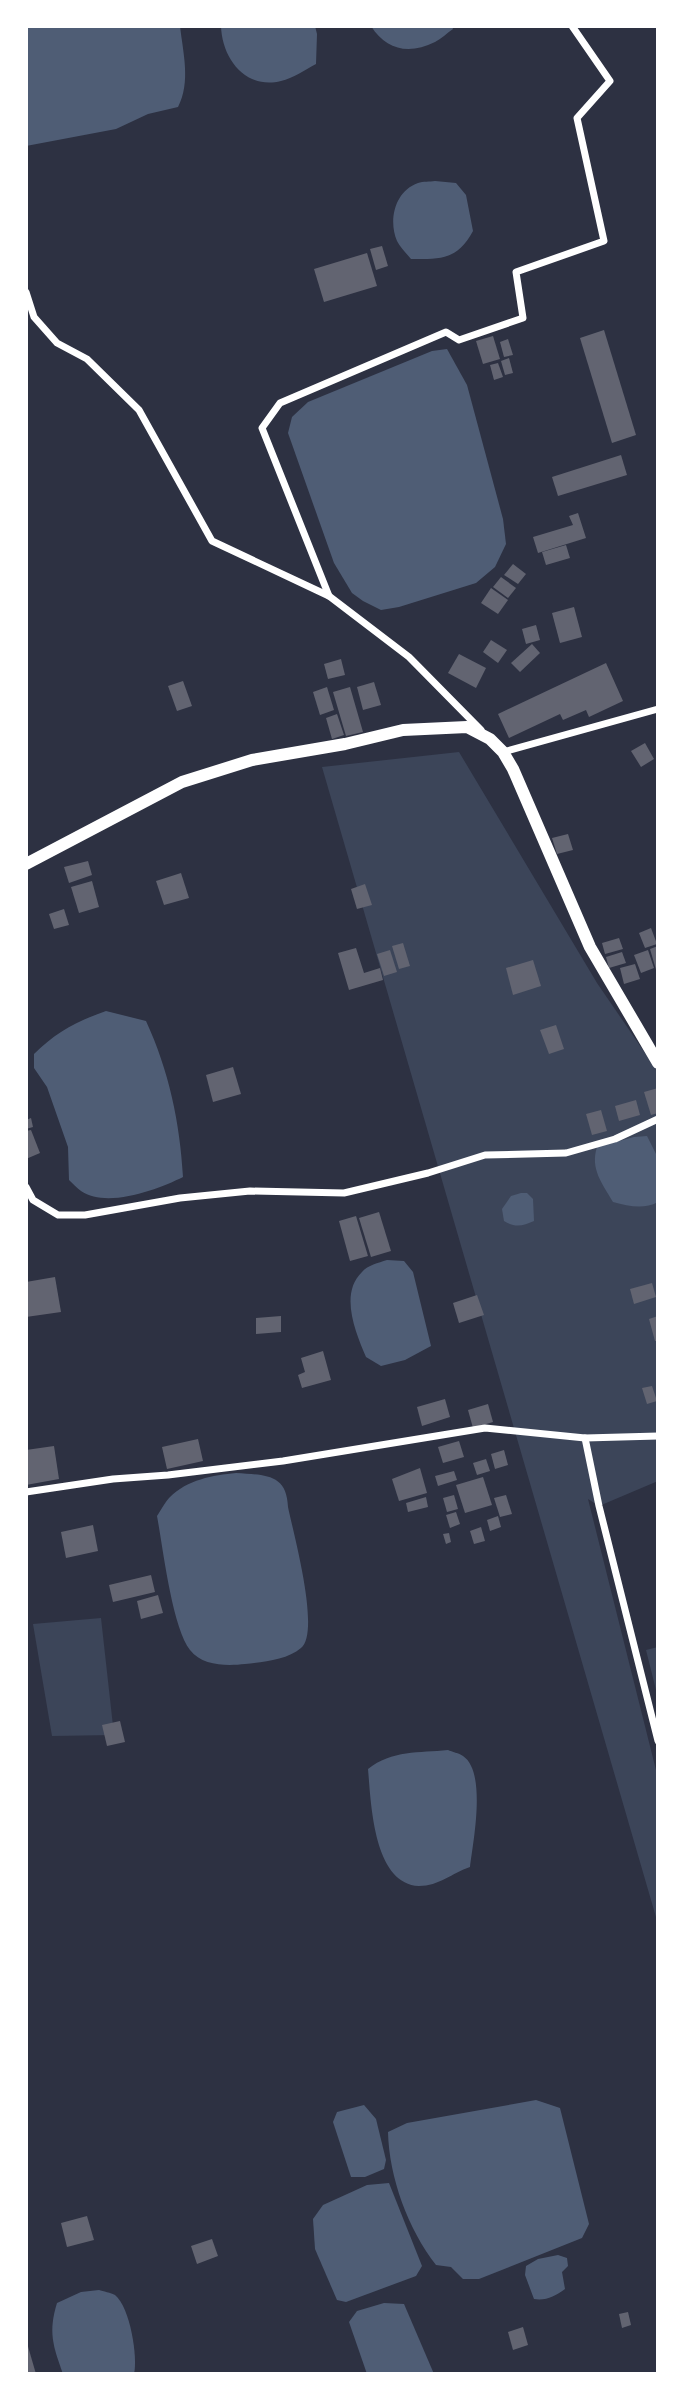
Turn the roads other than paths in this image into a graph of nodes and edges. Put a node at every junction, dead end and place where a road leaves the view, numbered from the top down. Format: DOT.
graph roads {
  1 [pos="572,26"];
  2 [pos="26,292"];
  3 [pos="328,596"];
  4 [pos="658,709"];
  5 [pos="490,739"];
  6 [pos="503,752"];
  7 [pos="26,864"];
  8 [pos="658,1063"];
  9 [pos="658,1119"];
  10 [pos="26,1187"];
  11 [pos="658,1436"];
  12 [pos="585,1438"];
  13 [pos="26,1492"];
  14 [pos="658,1741"];
  1 -- 3 [label="street"];
  2 -- 3 [label="street"];
  3 -- 5 [label="street"];
  4 -- 6 [label="street"];
  5 -- 6 [label="street"];
  5 -- 7 [label="street"];
  6 -- 8 [label="street"];
  9 -- 10 [label="street"];
  11 -- 12 [label="street"];
  12 -- 13 [label="street"];
  12 -- 14 [label="street"];
}
